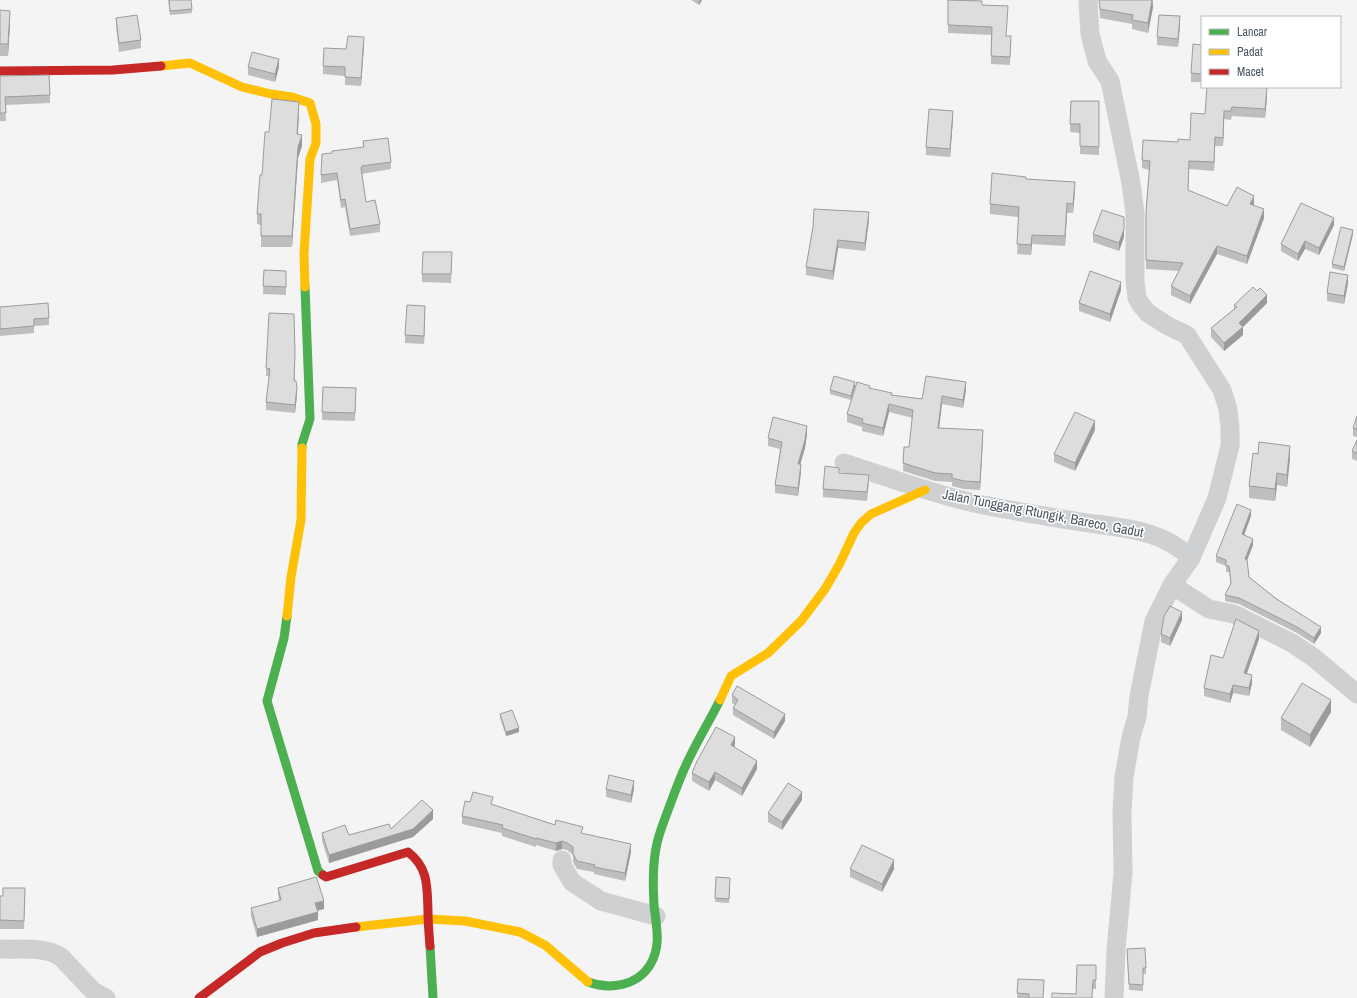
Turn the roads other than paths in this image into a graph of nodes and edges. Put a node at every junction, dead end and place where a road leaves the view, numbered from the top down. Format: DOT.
graph roads {
  1 [pos="1088,0"];
  2 [pos="0,71"];
  3 [pos="844,463"];
  4 [pos="925,490"];
  5 [pos="1191,558"];
  6 [pos="1172,585"];
  7 [pos="1357,694"];
  8 [pos="562,860"];
  9 [pos="656,916"];
  10 [pos="428,919"];
  11 [pos="0,950"];
  12 [pos="106,998"];
  13 [pos="199,998"];
  14 [pos="433,998"];
  15 [pos="1114,998"];
  1 -- 5 [label="street"];
  2 -- 10 [label="street"];
  3 -- 4 [label="street, Jalan Tunggang Rtungik, Bareco, Gadut"];
  4 -- 5 [label="street, Jalan Tunggang Rtungik, Bareco, Gadut"];
  4 -- 9 [label="street"];
  5 -- 6 [label="street"];
  6 -- 7 [label="street"];
  6 -- 15 [label="street"];
  8 -- 9 [label="street"];
  9 -- 10 [label="street"];
  10 -- 13 [label="street"];
  10 -- 14 [label="street"];
  11 -- 12 [label="street"];
}
